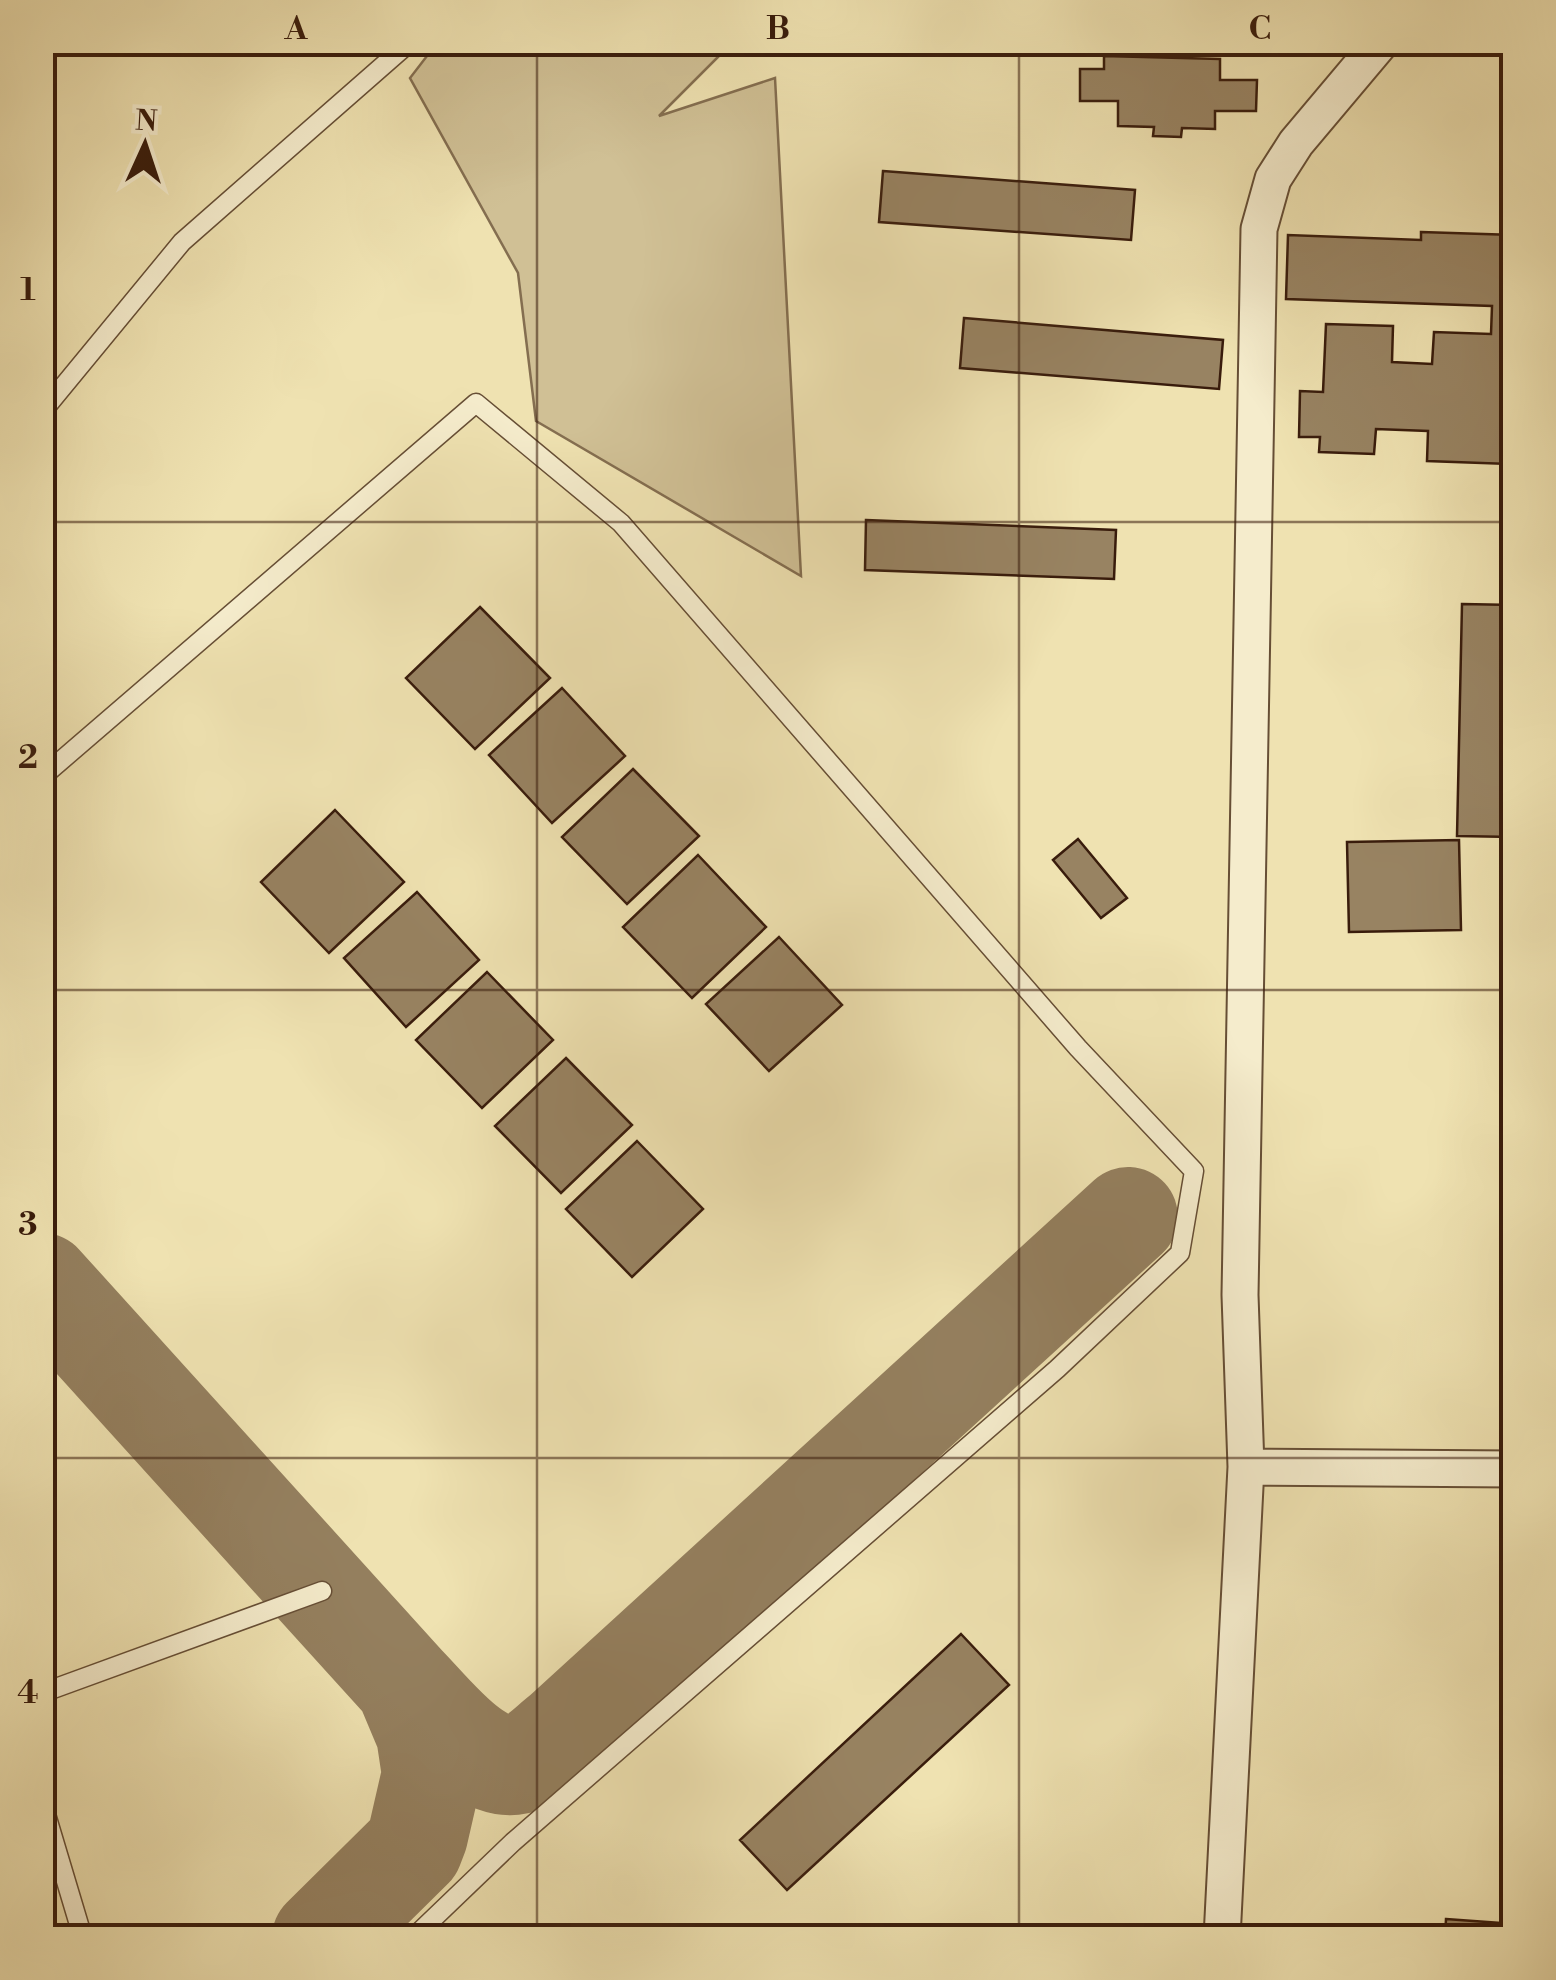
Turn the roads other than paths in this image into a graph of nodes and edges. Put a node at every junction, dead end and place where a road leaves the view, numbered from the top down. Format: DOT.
graph roads {
  1 [pos="410,42"];
  2 [pos="1381,42"];
  3 [pos="42,412"];
  4 [pos="42,776"];
  5 [pos="1246,1466"];
  6 [pos="1514,1469"];
  7 [pos="322,1592"];
  8 [pos="42,1693"];
  9 [pos="42,1800"];
  10 [pos="84,1938"];
  11 [pos="413,1938"];
  12 [pos="1222,1938"];
  1 -- 3 [label="lane"];
  2 -- 5 [label="street"];
  4 -- 11 [label="lane"];
  5 -- 6 [label="street"];
  5 -- 12 [label="street"];
  7 -- 8 [label="lane"];
  9 -- 10 [label="lane"];
}
